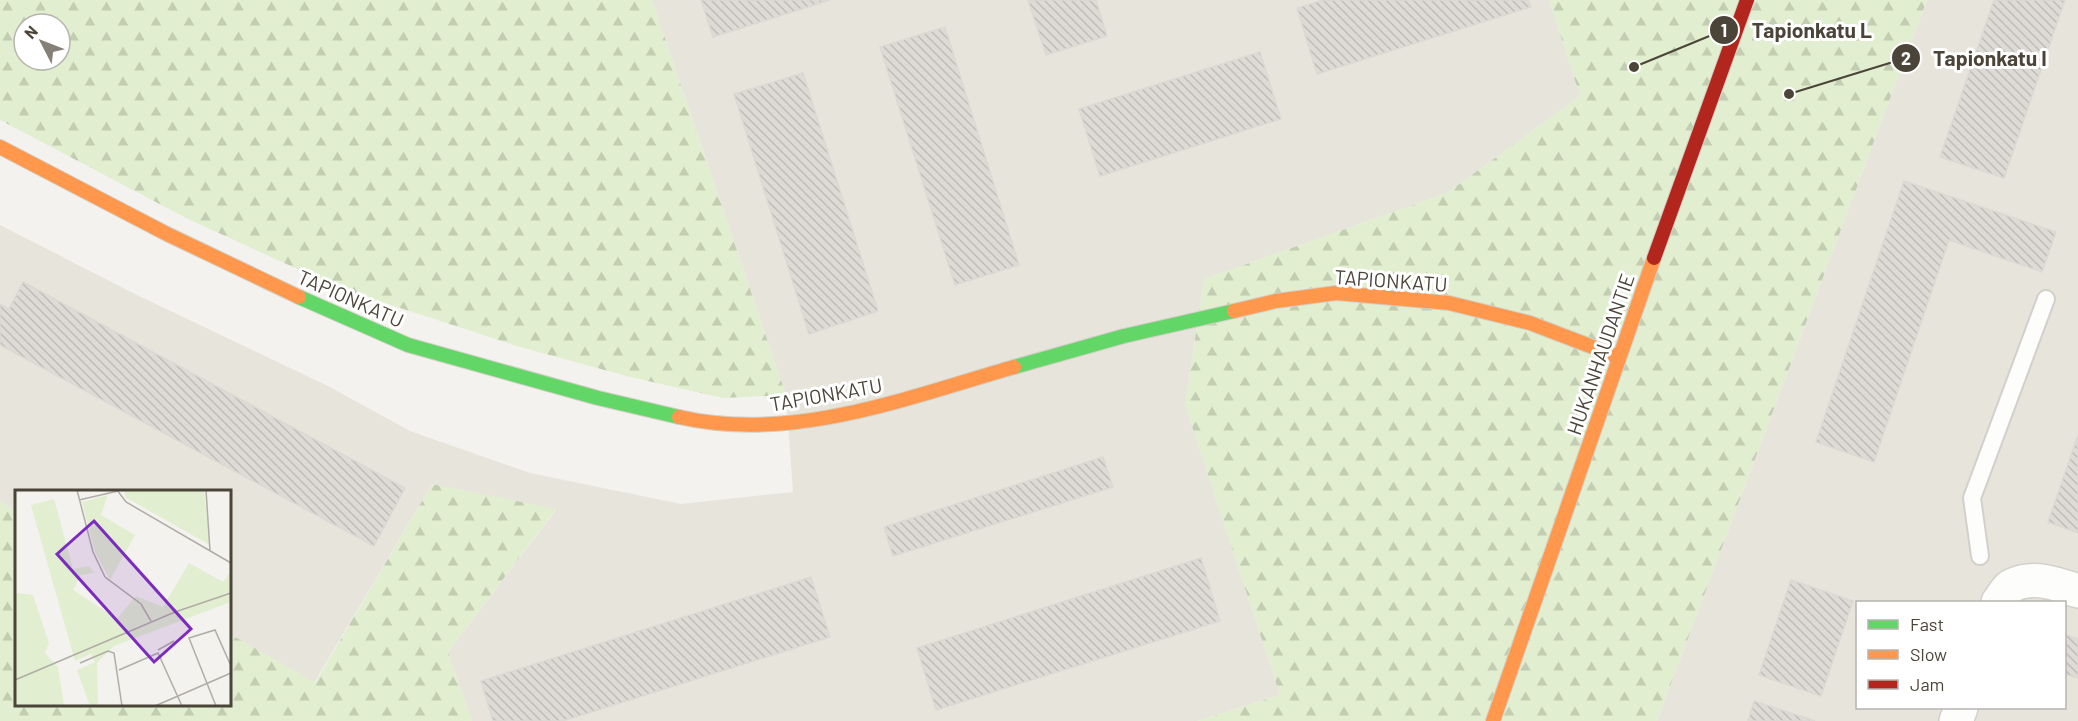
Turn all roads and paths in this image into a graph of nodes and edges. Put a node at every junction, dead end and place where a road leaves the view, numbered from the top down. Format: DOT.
graph roads {
  1 [pos="1747,0"];
  2 [pos="0,147"];
  3 [pos="2046,299"];
  4 [pos="1619,357"];
  5 [pos="1980,556"];
  6 [pos="2078,591"];
  7 [pos="2000,601"];
  8 [pos="1493,721"];
  1 -- 4 [label="street, HUKANHAUDANTIE"];
  2 -- 4 [label="street, TAPIONKATU"];
  3 -- 5 [label="lane"];
  4 -- 8 [label="street, HUKANHAUDANTIE"];
  6 -- 7 [label="street"];
}
